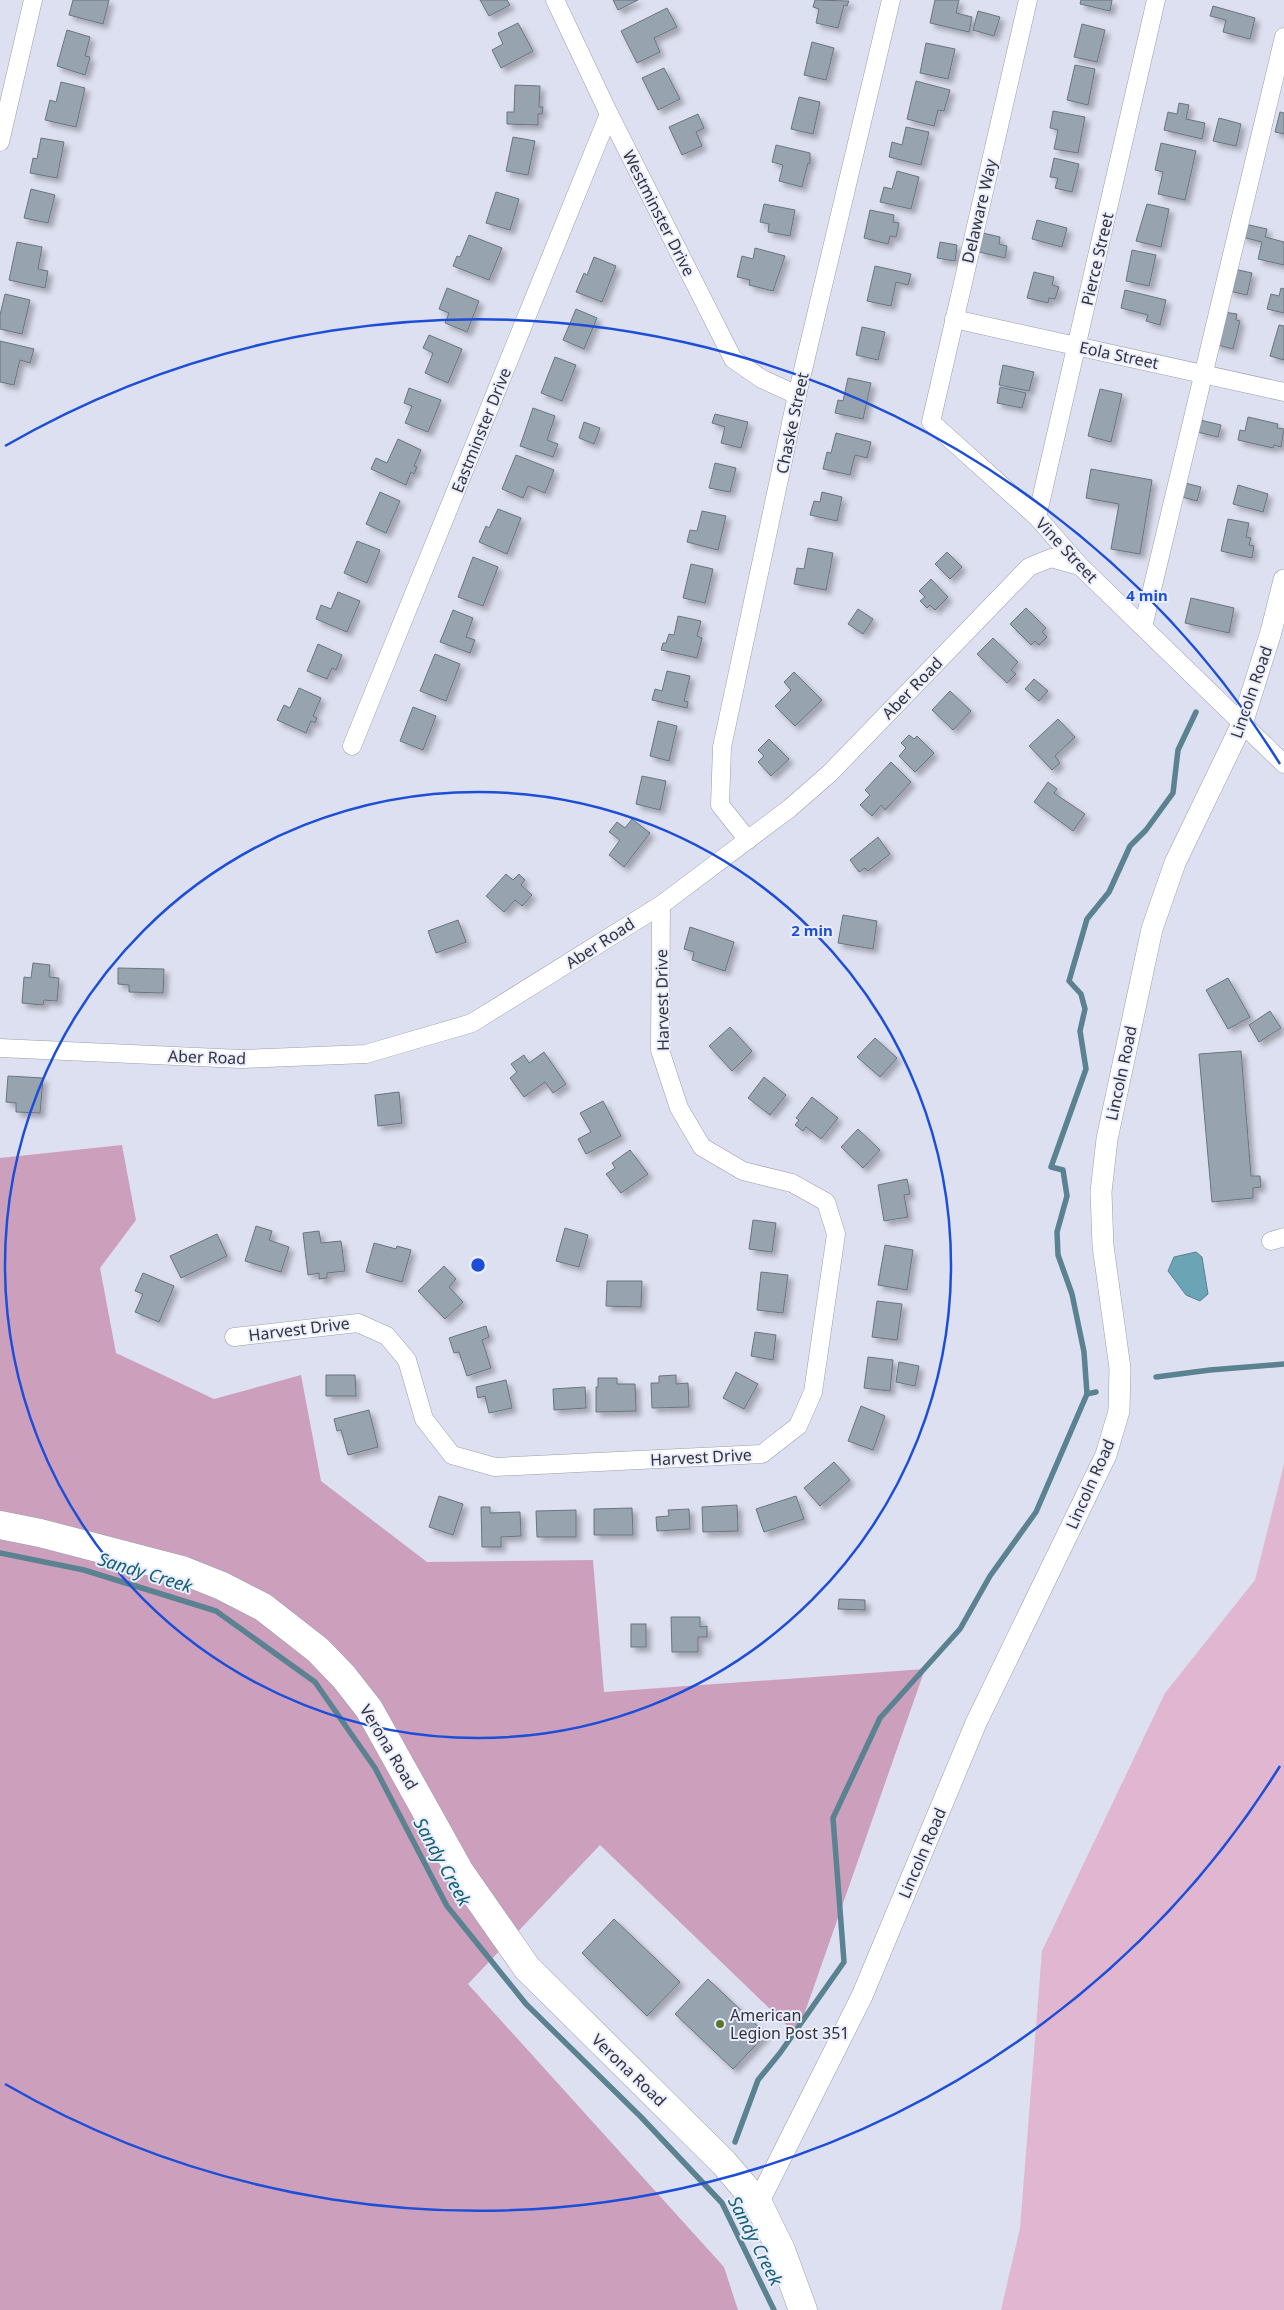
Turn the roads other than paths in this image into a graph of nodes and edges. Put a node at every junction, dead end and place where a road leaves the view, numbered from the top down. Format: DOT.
graph roads {
  1 [pos="33,0"];
  2 [pos="554,0"];
  3 [pos="891,0"];
  4 [pos="1028,0"];
  5 [pos="1156,0"];
  6 [pos="1284,37"];
  7 [pos="609,114"];
  8 [pos="0,142"];
  9 [pos="954,319"];
  10 [pos="1077,346"];
  11 [pos="1205,374"];
  12 [pos="1284,392"];
  13 [pos="797,394"];
  14 [pos="931,422"];
  15 [pos="1037,517"];
  16 [pos="1080,566"];
  17 [pos="1284,580"];
  18 [pos="1143,627"];
  19 [pos="1242,724"];
  20 [pos="352,746"];
  21 [pos="1284,764"];
  22 [pos="748,840"];
  23 [pos="661,905"];
  24 [pos="0,1048"];
  25 [pos="234,1337"];
  26 [pos="0,1525"];
  27 [pos="758,2203"];
  28 [pos="803,2310"];
  1 -- 8 [label="street"];
  2 -- 7 [label="street, Westminster Drive"];
  3 -- 13 [label="street, Chaske Street"];
  4 -- 9 [label="street, Delaware Way"];
  5 -- 10 [label="street, Pierce Street"];
  6 -- 11 [label="street"];
  7 -- 13 [label="street, Westminster Drive"];
  7 -- 20 [label="street, Eastminster Drive"];
  9 -- 10 [label="street, Eola Street"];
  9 -- 14 [label="street, Delaware Way"];
  10 -- 11 [label="street, Eola Street"];
  10 -- 15 [label="street, Pierce Street"];
  11 -- 12 [label="street, Eola Street"];
  11 -- 18 [label="street"];
  13 -- 22 [label="street, Chaske Street"];
  14 -- 15 [label="street, Vine Street"];
  15 -- 16 [label="street, Vine Street"];
  16 -- 18 [label="street, Vine Street"];
  16 -- 22 [label="street, Aber Road"];
  17 -- 19 [label="street, Lincoln Road"];
  18 -- 19 [label="street, Vine Street"];
  19 -- 21 [label="street, Vine Street"];
  19 -- 27 [label="street, Lincoln Road"];
  22 -- 23 [label="street, Aber Road"];
  23 -- 24 [label="street, Aber Road"];
  23 -- 25 [label="street, Harvest Drive"];
  26 -- 27 [label="main road, Verona Road"];
  27 -- 28 [label="main road, Verona Road"];
}
